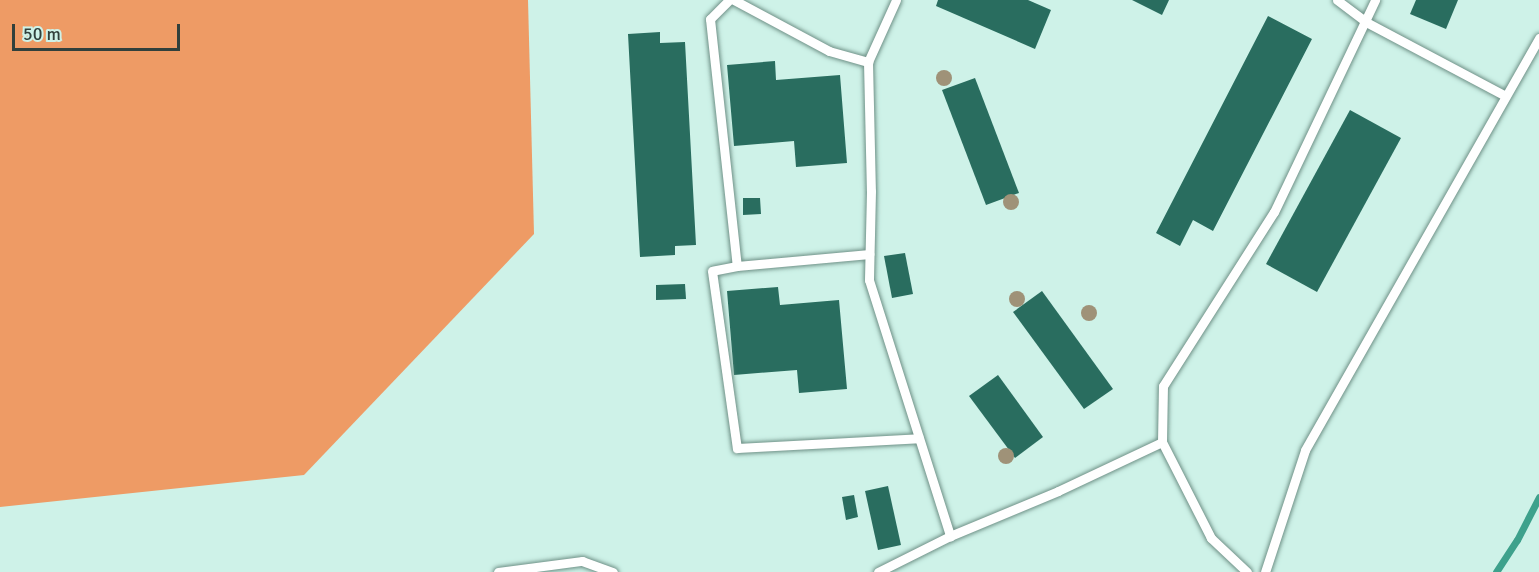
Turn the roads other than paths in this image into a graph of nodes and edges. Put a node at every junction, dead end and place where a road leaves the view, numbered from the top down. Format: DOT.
graph roads {
  1 [pos="729,0"];
  2 [pos="734,0"];
  3 [pos="896,0"];
  4 [pos="1337,0"];
  5 [pos="1375,0"];
  6 [pos="1366,22"];
  7 [pos="1539,38"];
  8 [pos="868,62"];
  9 [pos="1506,96"];
  10 [pos="869,254"];
  11 [pos="737,266"];
  12 [pos="919,438"];
  13 [pos="1162,442"];
  14 [pos="950,536"];
  15 [pos="498,572"];
  16 [pos="613,572"];
  17 [pos="878,572"];
  18 [pos="1247,572"];
  19 [pos="1265,572"];
  1 -- 11 [label="lane"];
  2 -- 8 [label="lane"];
  3 -- 8 [label="lane"];
  4 -- 6 [label="lane"];
  5 -- 6 [label="lane"];
  6 -- 9 [label="lane"];
  6 -- 13 [label="lane"];
  7 -- 9 [label="lane"];
  8 -- 10 [label="lane"];
  9 -- 19 [label="lane"];
  10 -- 11 [label="lane"];
  10 -- 12 [label="lane"];
  11 -- 12 [label="lane"];
  12 -- 14 [label="lane"];
  13 -- 14 [label="lane"];
  13 -- 18 [label="lane"];
  14 -- 17 [label="lane"];
  15 -- 16 [label="lane"];
}
